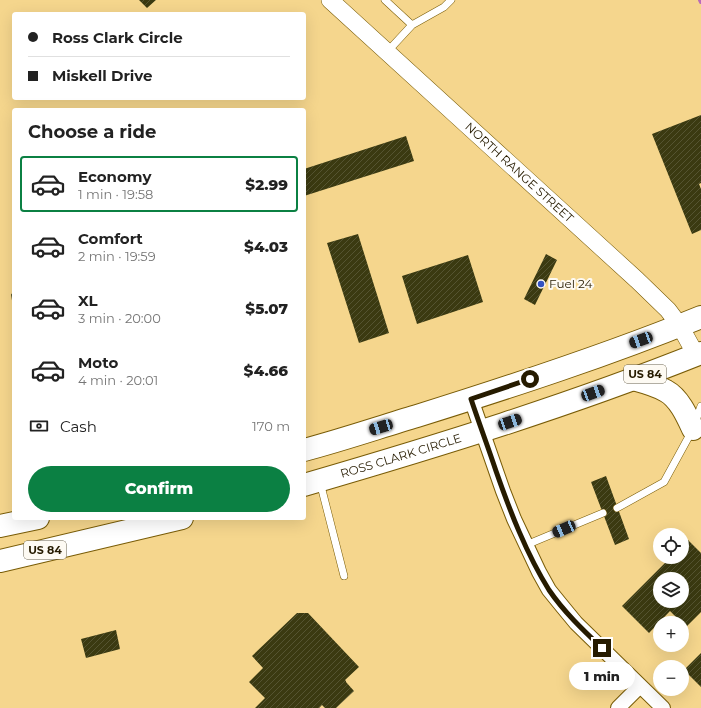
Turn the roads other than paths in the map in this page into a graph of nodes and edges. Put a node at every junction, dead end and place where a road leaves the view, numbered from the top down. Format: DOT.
graph roads {
  1 [pos="385,0"];
  2 [pos="451,0"];
  3 [pos="335,2"];
  4 [pos="412,25"];
  5 [pos="387,52"];
  6 [pos="701,317"];
  7 [pos="680,326"];
  8 [pos="700,357"];
  9 [pos="633,379"];
  10 [pos="471,399"];
  11 [pos="701,406"];
  12 [pos="693,429"];
  13 [pos="482,431"];
  14 [pos="307,449"];
  15 [pos="312,482"];
  16 [pos="617,508"];
  17 [pos="603,513"];
  18 [pos="28,520"];
  19 [pos="174,520"];
  20 [pos="0,526"];
  21 [pos="526,545"];
  22 [pos="0,561"];
  23 [pos="344,576"];
  24 [pos="640,686"];
  25 [pos="618,708"];
  26 [pos="662,708"];
  1 -- 4 [label="lane"];
  2 -- 4 [label="lane"];
  3 -- 5 [label="street, NORTH RANGE STREET"];
  4 -- 5 [label="lane"];
  5 -- 7 [label="street, NORTH RANGE STREET"];
  6 -- 7 [label="highway, US 84"];
  7 -- 8 [label="street, NORTH RANGE STREET"];
  7 -- 10 [label="highway, US 84"];
  8 -- 9 [label="highway, ROSS CLARK CIRCLE / US 84"];
  9 -- 12 [label="highway"];
  9 -- 13 [label="highway, ROSS CLARK CIRCLE / US 84"];
  10 -- 13 [label="street"];
  10 -- 14 [label="highway, US 84"];
  11 -- 12 [label="lane"];
  12 -- 16 [label="lane"];
  13 -- 15 [label="highway, ROSS CLARK CIRCLE / US 84"];
  13 -- 21 [label="street"];
  14 -- 15 [label="highway"];
  15 -- 23 [label="lane"];
  17 -- 21 [label="lane"];
  18 -- 20 [label="highway"];
  19 -- 22 [label="highway, US 84"];
  21 -- 24 [label="street"];
  24 -- 25 [label="street"];
  24 -- 26 [label="street"];
}
